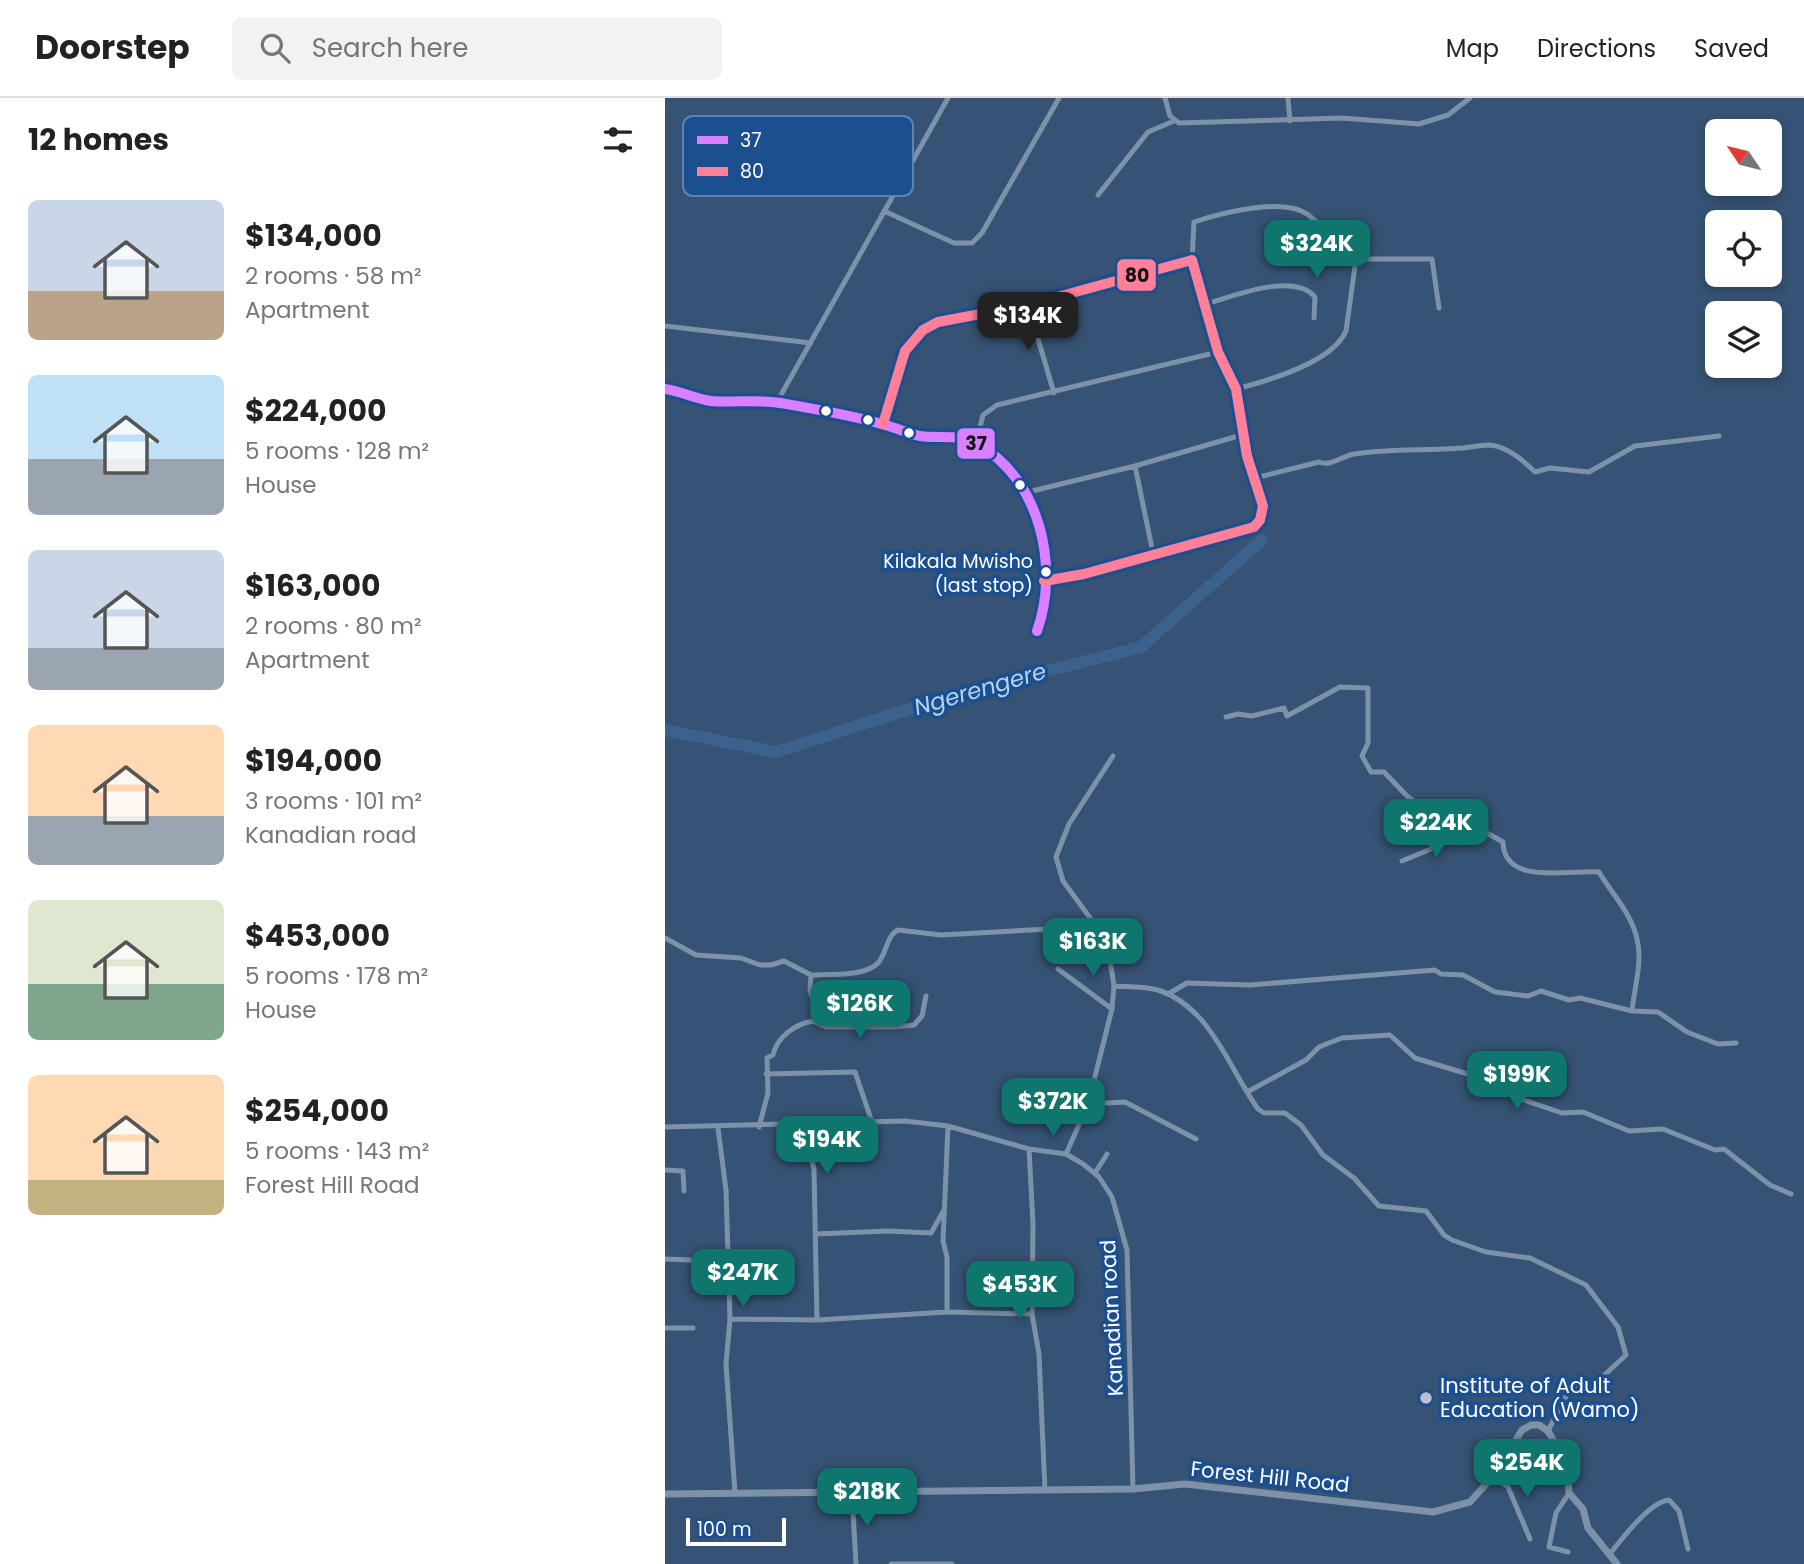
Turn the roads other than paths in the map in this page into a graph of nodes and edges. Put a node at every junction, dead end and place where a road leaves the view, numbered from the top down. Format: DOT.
graph roads {
  1 [pos="938,98"];
  2 [pos="948,98"];
  3 [pos="1059,98"];
  4 [pos="1165,98"];
  5 [pos="1288,98"];
  6 [pos="1470,98"];
  7 [pos="944,105"];
  8 [pos="1174,121"];
  9 [pos="1290,121"];
  10 [pos="913,160"];
  11 [pos="1098,195"];
  12 [pos="892,196"];
  13 [pos="884,211"];
  14 [pos="1192,260"];
  15 [pos="1356,260"];
  16 [pos="1028,304"];
  17 [pos="1203,305"];
  18 [pos="1439,308"];
  19 [pos="1314,318"];
  20 [pos="665,326"];
  21 [pos="811,343"];
  22 [pos="1218,352"];
  23 [pos="665,389"];
  24 [pos="1236,389"];
  25 [pos="1054,393"];
  26 [pos="777,402"];
  27 [pos="883,424"];
  28 [pos="1245,434"];
  29 [pos="1719,436"];
  30 [pos="976,443"];
  31 [pos="1135,466"];
  32 [pos="1255,478"];
  33 [pos="1028,492"];
  34 [pos="1153,553"];
  35 [pos="1044,581"];
  36 [pos="1037,631"];
  37 [pos="1226,717"];
  38 [pos="1113,756"];
  39 [pos="1458,829"];
  40 [pos="1402,860"];
  41 [pos="665,939"];
  42 [pos="1109,953"];
  43 [pos="1058,969"];
  44 [pos="811,975"];
  45 [pos="1114,986"];
  46 [pos="1168,994"];
  47 [pos="926,996"];
  48 [pos="1112,1009"];
  49 [pos="1632,1012"];
  50 [pos="821,1025"];
  51 [pos="1736,1043"];
  52 [pos="766,1074"];
  53 [pos="1249,1091"];
  54 [pos="1088,1104"];
  55 [pos="872,1122"];
  56 [pos="801,1125"];
  57 [pos="948,1126"];
  58 [pos="665,1127"];
  59 [pos="759,1127"];
  60 [pos="718,1128"];
  61 [pos="1196,1139"];
  62 [pos="1029,1149"];
  63 [pos="1066,1154"];
  64 [pos="1107,1154"];
  65 [pos="665,1170"];
  66 [pos="1095,1174"];
  67 [pos="684,1191"];
  68 [pos="1791,1194"];
  69 [pos="945,1207"];
  70 [pos="931,1233"];
  71 [pos="815,1234"];
  72 [pos="943,1241"];
  73 [pos="665,1259"];
  74 [pos="690,1260"];
  75 [pos="947,1312"];
  76 [pos="1032,1314"];
  77 [pos="730,1319"];
  78 [pos="817,1320"];
  79 [pos="665,1328"];
  80 [pos="693,1328"];
  81 [pos="1548,1431"];
  82 [pos="1495,1474"];
  83 [pos="1133,1489"];
  84 [pos="1045,1491"];
  85 [pos="735,1493"];
  86 [pos="1569,1493"];
  87 [pos="665,1494"];
  88 [pos="852,1494"];
  89 [pos="1530,1539"];
  90 [pos="1688,1549"];
  91 [pos="1568,1552"];
  92 [pos="1609,1555"];
  93 [pos="856,1564"];
  94 [pos="891,1564"];
  95 [pos="953,1564"];
  96 [pos="1617,1564"];
  1 -- 7 [label="street"];
  2 -- 7 [label="street"];
  3 -- 13 [label="street"];
  4 -- 8 [label="street"];
  5 -- 9 [label="street"];
  6 -- 9 [label="street"];
  7 -- 10 [label="street"];
  8 -- 9 [label="street"];
  8 -- 11 [label="street"];
  12 -- 13 [label="street"];
  13 -- 21 [label="street"];
  14 -- 15 [label="street"];
  14 -- 16 [label="street"];
  14 -- 17 [label="street"];
  15 -- 18 [label="street"];
  15 -- 24 [label="street"];
  16 -- 25 [label="street"];
  16 -- 27 [label="street"];
  17 -- 19 [label="street"];
  17 -- 22 [label="street"];
  20 -- 21 [label="street"];
  21 -- 26 [label="street"];
  22 -- 24 [label="street"];
  22 -- 25 [label="street"];
  23 -- 26 [label="street"];
  24 -- 28 [label="street"];
  25 -- 30 [label="street"];
  26 -- 27 [label="street"];
  27 -- 30 [label="street"];
  28 -- 31 [label="street"];
  28 -- 32 [label="street"];
  29 -- 32 [label="street"];
  30 -- 33 [label="street"];
  31 -- 33 [label="street"];
  31 -- 34 [label="street"];
  32 -- 34 [label="street"];
  33 -- 35 [label="street"];
  34 -- 35 [label="street"];
  35 -- 36 [label="street"];
  37 -- 39 [label="street"];
  38 -- 42 [label="street"];
  39 -- 40 [label="street"];
  39 -- 49 [label="street"];
  41 -- 44 [label="street"];
  42 -- 44 [label="street"];
  42 -- 45 [label="street"];
  43 -- 48 [label="street"];
  44 -- 50 [label="street"];
  45 -- 46 [label="street"];
  45 -- 48 [label="street"];
  46 -- 49 [label="street"];
  46 -- 53 [label="street"];
  47 -- 50 [label="street"];
  48 -- 54 [label="street"];
  49 -- 51 [label="street"];
  50 -- 52 [label="street"];
  52 -- 55 [label="street"];
  52 -- 59 [label="street"];
  53 -- 68 [label="street"];
  53 -- 81 [label="street"];
  54 -- 61 [label="street"];
  54 -- 63 [label="street"];
  55 -- 56 [label="street, Kanadian road"];
  55 -- 57 [label="street, Kanadian road"];
  56 -- 59 [label="street, Kanadian road"];
  56 -- 71 [label="street"];
  57 -- 62 [label="street, Kanadian road"];
  57 -- 69 [label="street"];
  58 -- 60 [label="street, Kanadian road"];
  59 -- 60 [label="street, Kanadian road"];
  60 -- 77 [label="street"];
  62 -- 63 [label="street, Kanadian road"];
  62 -- 76 [label="street"];
  63 -- 66 [label="street, Kanadian road"];
  64 -- 66 [label="street"];
  65 -- 67 [label="street"];
  66 -- 83 [label="street, Kanadian road"];
  69 -- 70 [label="street"];
  69 -- 72 [label="street"];
  70 -- 71 [label="street"];
  70 -- 72 [label="street"];
  71 -- 78 [label="street"];
  72 -- 75 [label="street"];
  73 -- 74 [label="street"];
  75 -- 76 [label="street"];
  75 -- 78 [label="street"];
  76 -- 84 [label="street"];
  77 -- 78 [label="street"];
  77 -- 85 [label="street"];
  79 -- 80 [label="street"];
  81 -- 82 [label="street, Forest Hill Road"];
  81 -- 86 [label="street"];
  82 -- 83 [label="street, Forest Hill Road"];
  82 -- 89 [label="street"];
  83 -- 84 [label="street, Forest Hill Road"];
  84 -- 88 [label="street, Forest Hill Road"];
  85 -- 87 [label="street, Forest Hill Road"];
  85 -- 88 [label="street, Forest Hill Road"];
  86 -- 91 [label="street"];
  86 -- 92 [label="street"];
  88 -- 93 [label="street"];
  90 -- 92 [label="street"];
  92 -- 96 [label="street"];
  94 -- 95 [label="street"];
}
